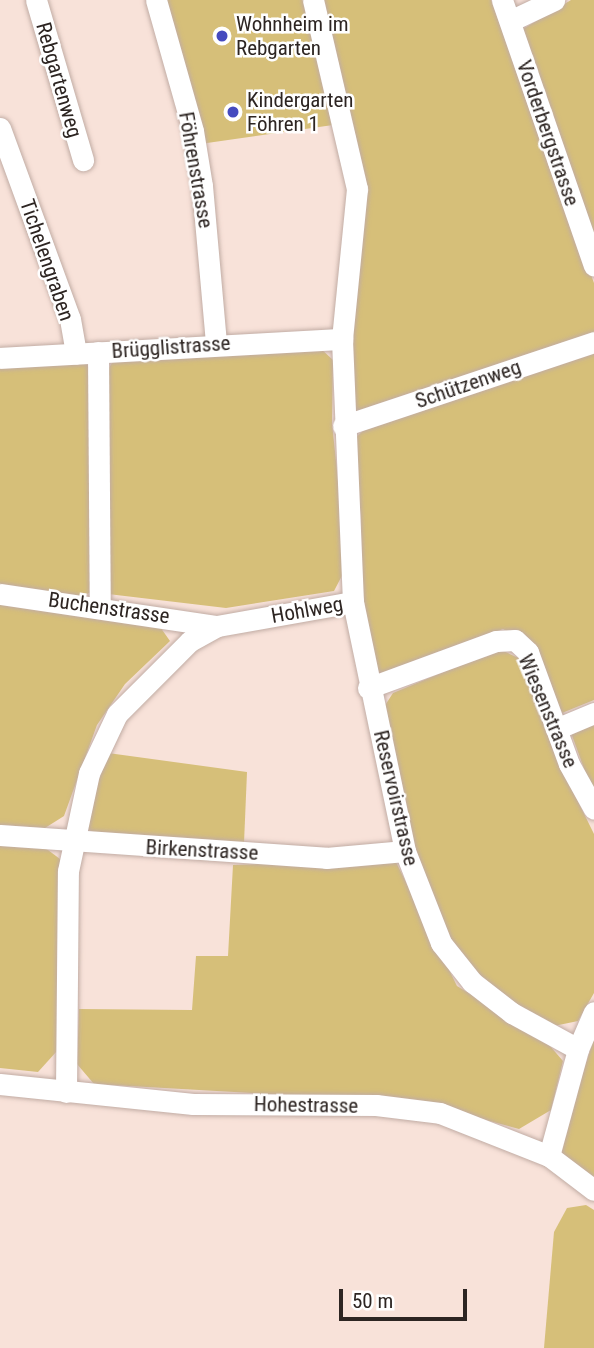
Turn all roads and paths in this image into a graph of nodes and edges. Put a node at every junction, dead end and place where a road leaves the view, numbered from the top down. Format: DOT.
graph roads {
  1 [pos="36,0"];
  2 [pos="156,0"];
  3 [pos="313,0"];
  4 [pos="502,0"];
  5 [pos="554,0"];
  6 [pos="510,21"];
  7 [pos="0,128"];
  8 [pos="83,160"];
  9 [pos="594,265"];
  10 [pos="342,339"];
  11 [pos="594,342"];
  12 [pos="216,343"];
  13 [pos="98,352"];
  14 [pos="76,353"];
  15 [pos="0,358"];
  16 [pos="342,426"];
  17 [pos="0,594"];
  18 [pos="353,602"];
  19 [pos="100,607"];
  20 [pos="216,626"];
  21 [pos="368,688"];
  22 [pos="594,713"];
  23 [pos="556,729"];
  24 [pos="594,809"];
  25 [pos="0,835"];
  26 [pos="72,842"];
  27 [pos="405,851"];
  28 [pos="594,1012"];
  29 [pos="578,1049"];
  30 [pos="0,1084"];
  31 [pos="66,1092"];
  32 [pos="549,1156"];
  33 [pos="594,1190"];
  1 -- 8 [label="street, Rebgartenweg"];
  2 -- 12 [label="street, Föhrenstrasse"];
  3 -- 10 [label="street, Hohlweg"];
  4 -- 6 [label="street, Vorderbergstrasse"];
  5 -- 6 [label="street"];
  6 -- 9 [label="street, Vorderbergstrasse"];
  7 -- 14 [label="street, Tichelengraben"];
  10 -- 12 [label="street, Brügglistrasse"];
  10 -- 16 [label="street, Hohlweg"];
  11 -- 16 [label="street, Schützenweg"];
  12 -- 13 [label="street, Brügglistrasse"];
  13 -- 14 [label="street, Brügglistrasse"];
  13 -- 19 [label="street"];
  14 -- 15 [label="street, Brügglistrasse"];
  16 -- 18 [label="street, Hohlweg"];
  17 -- 19 [label="street, Buchenstrasse"];
  18 -- 20 [label="street, Hohlweg"];
  18 -- 21 [label="street, Reservoirstrasse"];
  19 -- 20 [label="street, Buchenstrasse"];
  20 -- 26 [label="street, Hohlweg"];
  21 -- 23 [label="street, Wiesenstrasse"];
  21 -- 27 [label="street, Reservoirstrasse"];
  22 -- 23 [label="street"];
  23 -- 24 [label="street, Wiesenstrasse"];
  25 -- 26 [label="street, Birkenstrasse"];
  26 -- 27 [label="street, Birkenstrasse"];
  26 -- 31 [label="street, Hohlweg"];
  27 -- 29 [label="street, Reservoirstrasse"];
  28 -- 29 [label="street"];
  29 -- 32 [label="street"];
  30 -- 31 [label="street, Hohestrasse"];
  31 -- 32 [label="street, Hohestrasse"];
  32 -- 33 [label="street, Hohestrasse"];
}
